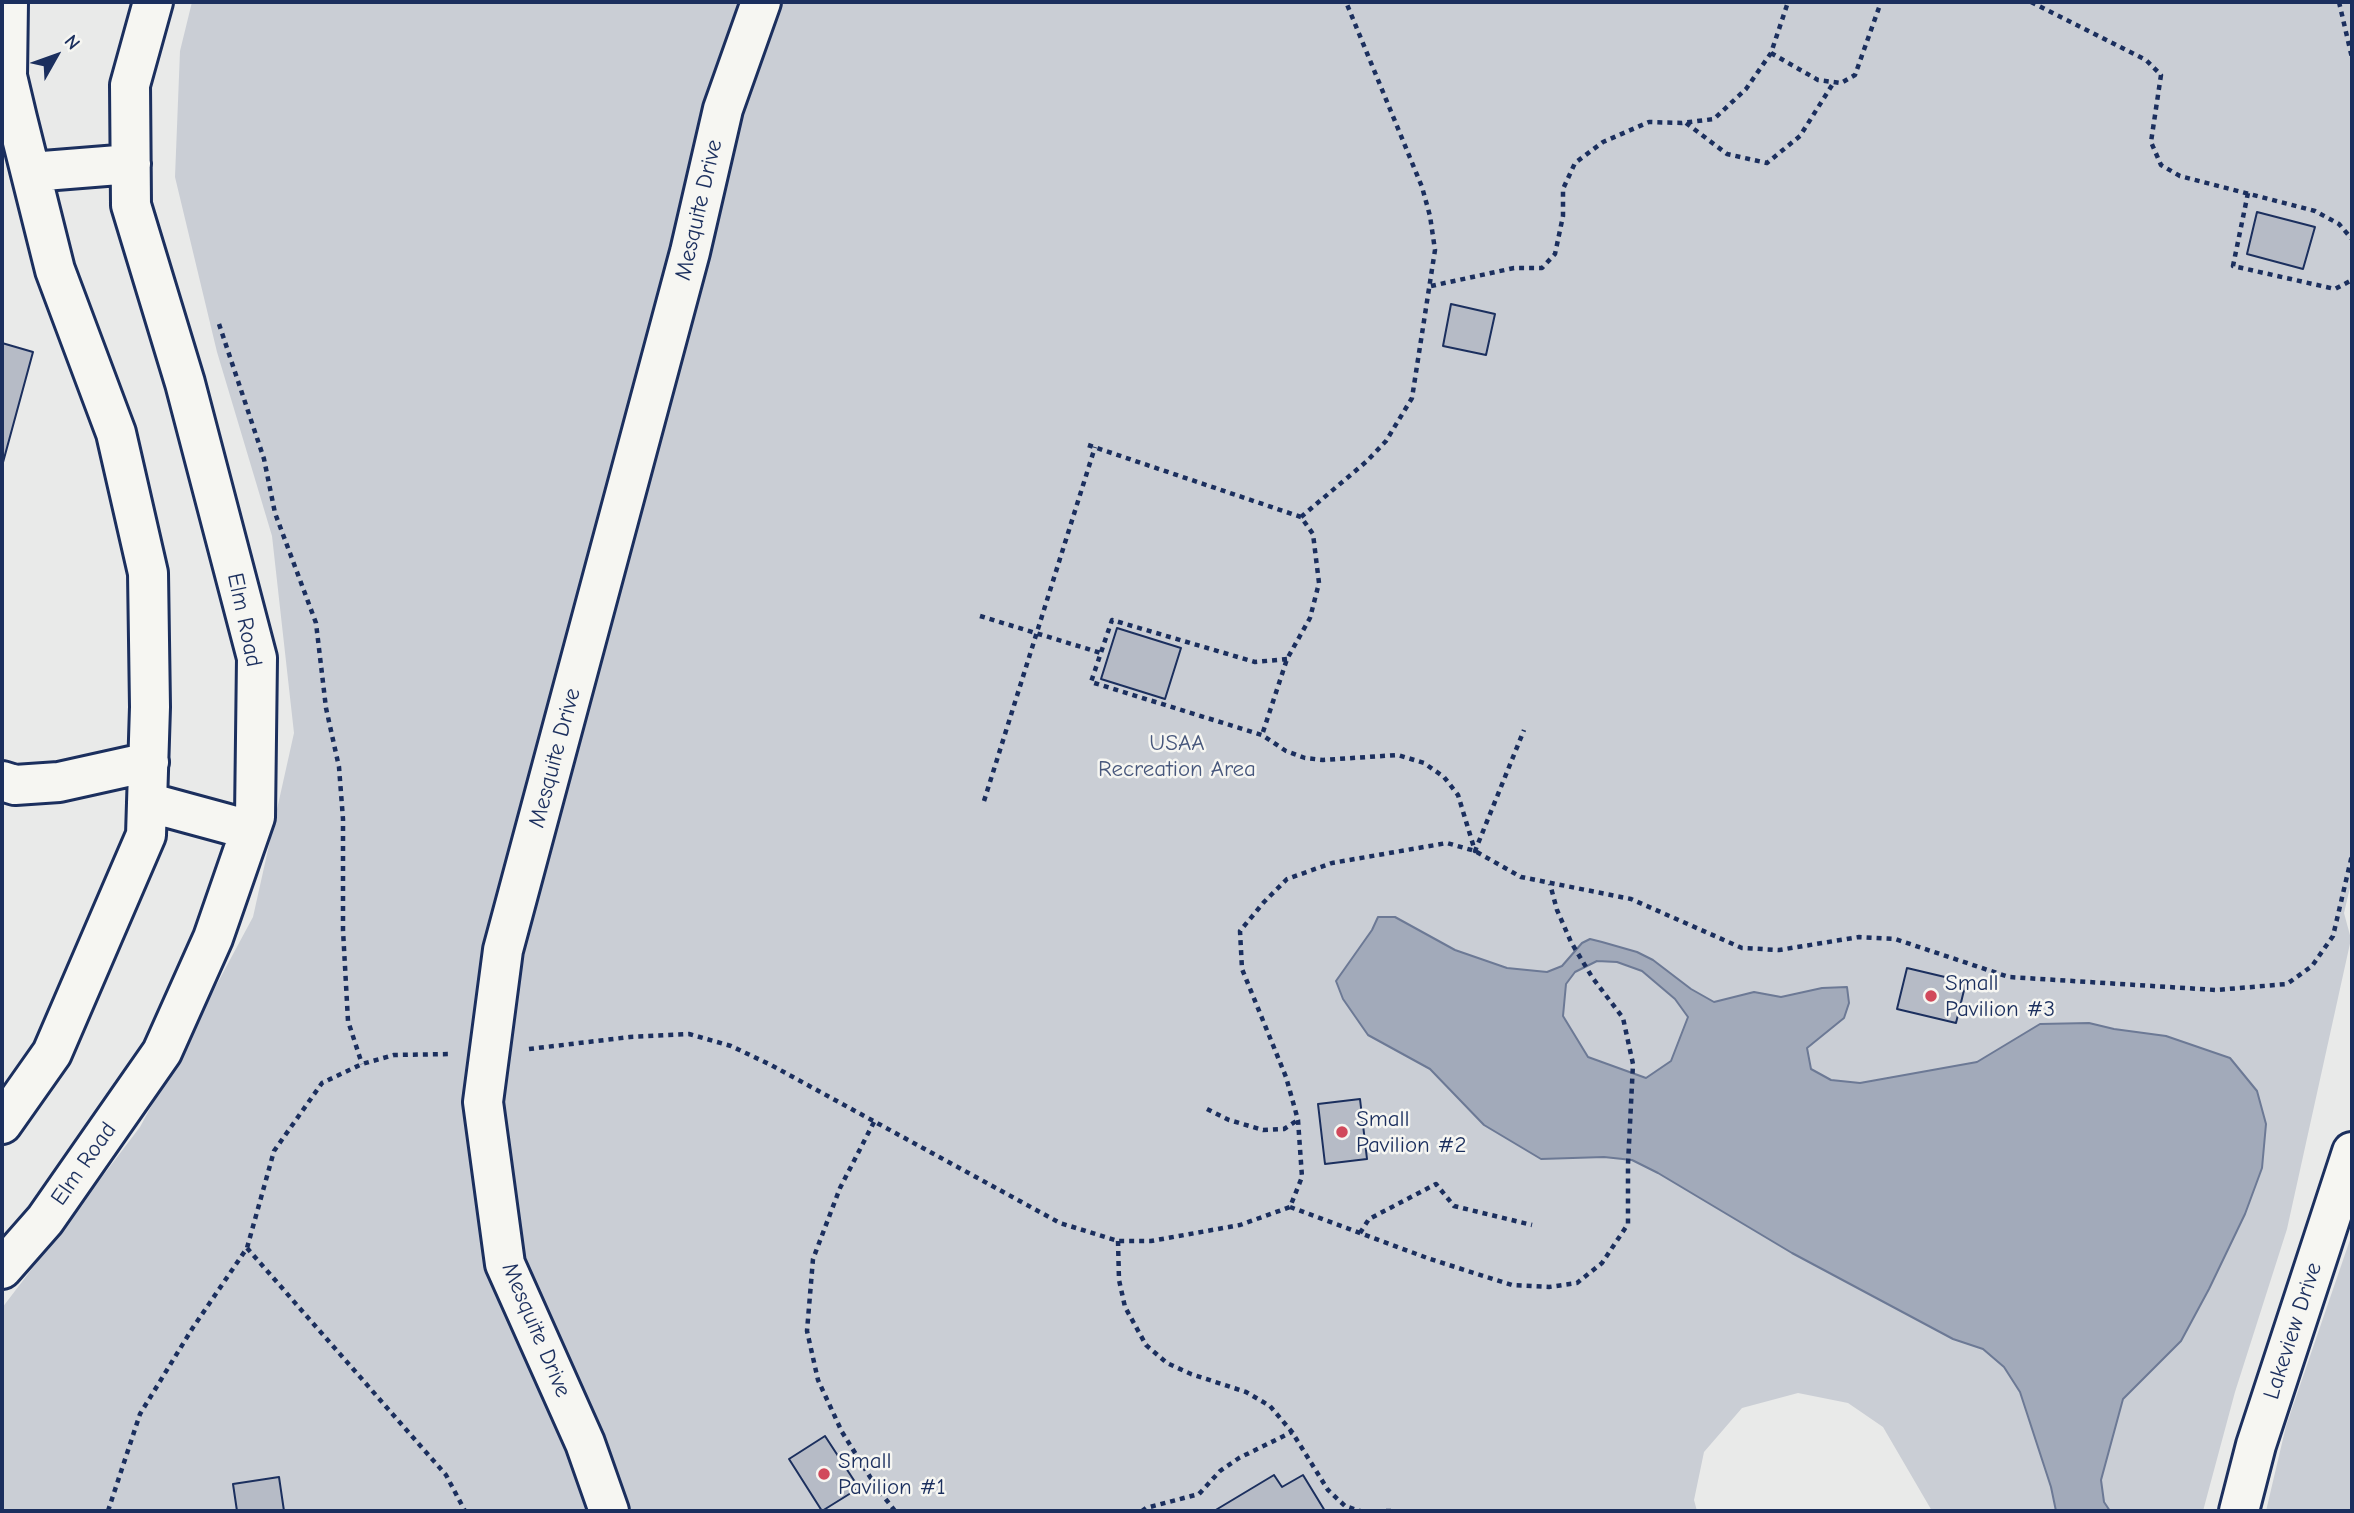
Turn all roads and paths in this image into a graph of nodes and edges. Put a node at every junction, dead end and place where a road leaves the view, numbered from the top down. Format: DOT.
graph roads {
  1 [pos="8,2"];
  2 [pos="153,2"];
  3 [pos="761,2"];
  4 [pos="1346,2"];
  5 [pos="1788,2"];
  6 [pos="1881,2"];
  7 [pos="2031,2"];
  8 [pos="2339,2"];
  9 [pos="1770,53"];
  10 [pos="2352,58"];
  11 [pos="1834,82"];
  12 [pos="1685,123"];
  13 [pos="9,131"];
  14 [pos="131,164"];
  15 [pos="31,172"];
  16 [pos="2248,193"];
  17 [pos="2352,239"];
  18 [pos="2352,280"];
  19 [pos="1431,286"];
  20 [pos="219,324"];
  21 [pos="1088,445"];
  22 [pos="1095,447"];
  23 [pos="1301,517"];
  24 [pos="981,617"];
  25 [pos="1036,633"];
  26 [pos="1101,653"];
  27 [pos="1287,659"];
  28 [pos="1524,730"];
  29 [pos="1262,735"];
  30 [pos="149,762"];
  31 [pos="2,781"];
  32 [pos="984,801"];
  33 [pos="147,802"];
  34 [pos="250,830"];
  35 [pos="1475,851"];
  36 [pos="2352,855"];
  37 [pos="1550,884"];
  38 [pos="489,1054"];
  39 [pos="362,1063"];
  40 [pos="1207,1109"];
  41 [pos="1298,1120"];
  42 [pos="874,1122"];
  43 [pos="2,1124"];
  44 [pos="2352,1152"];
  45 [pos="1290,1207"];
  46 [pos="1532,1225"];
  47 [pos="1360,1233"];
  48 [pos="1118,1241"];
  49 [pos="247,1248"];
  50 [pos="2,1269"];
  51 [pos="1292,1432"];
  52 [pos="107,1511"];
  53 [pos="466,1511"];
  54 [pos="609,1511"];
  55 [pos="895,1511"];
  56 [pos="1142,1511"];
  57 [pos="1360,1511"];
  58 [pos="2239,1511"];
  1 -- 13 [label="street"];
  2 -- 14 [label="street, Elm Road"];
  3 -- 38 [label="street, Mesquite Drive"];
  4 -- 19 [label="path"];
  5 -- 9 [label="path"];
  6 -- 11 [label="path"];
  7 -- 16 [label="path"];
  8 -- 10 [label="path"];
  9 -- 11 [label="path"];
  9 -- 12 [label="path"];
  11 -- 12 [label="path"];
  12 -- 19 [label="path"];
  13 -- 15 [label="street"];
  14 -- 15 [label="street"];
  14 -- 34 [label="street, Elm Road"];
  15 -- 30 [label="street"];
  16 -- 17 [label="path"];
  16 -- 18 [label="path"];
  19 -- 23 [label="path"];
  20 -- 39 [label="path"];
  21 -- 22 [label="path"];
  22 -- 23 [label="path"];
  22 -- 25 [label="path"];
  23 -- 27 [label="path"];
  24 -- 25 [label="path"];
  25 -- 26 [label="path"];
  25 -- 32 [label="path"];
  26 -- 27 [label="path"];
  26 -- 29 [label="path"];
  27 -- 29 [label="path"];
  28 -- 35 [label="path"];
  29 -- 35 [label="path"];
  30 -- 31 [label="street"];
  30 -- 33 [label="street"];
  33 -- 34 [label="street"];
  33 -- 43 [label="street"];
  34 -- 50 [label="street, Elm Road"];
  35 -- 37 [label="path"];
  35 -- 41 [label="path"];
  36 -- 37 [label="path"];
  37 -- 47 [label="path"];
  38 -- 39 [label="path"];
  38 -- 42 [label="path"];
  38 -- 54 [label="street, Mesquite Drive"];
  39 -- 49 [label="path"];
  40 -- 41 [label="path"];
  41 -- 45 [label="path"];
  42 -- 48 [label="path"];
  42 -- 55 [label="path"];
  44 -- 58 [label="street, Lakeview Drive"];
  45 -- 47 [label="path"];
  45 -- 48 [label="path"];
  46 -- 47 [label="path"];
  48 -- 51 [label="path"];
  49 -- 52 [label="path"];
  49 -- 53 [label="path"];
  51 -- 56 [label="path"];
  51 -- 57 [label="path"];
}
